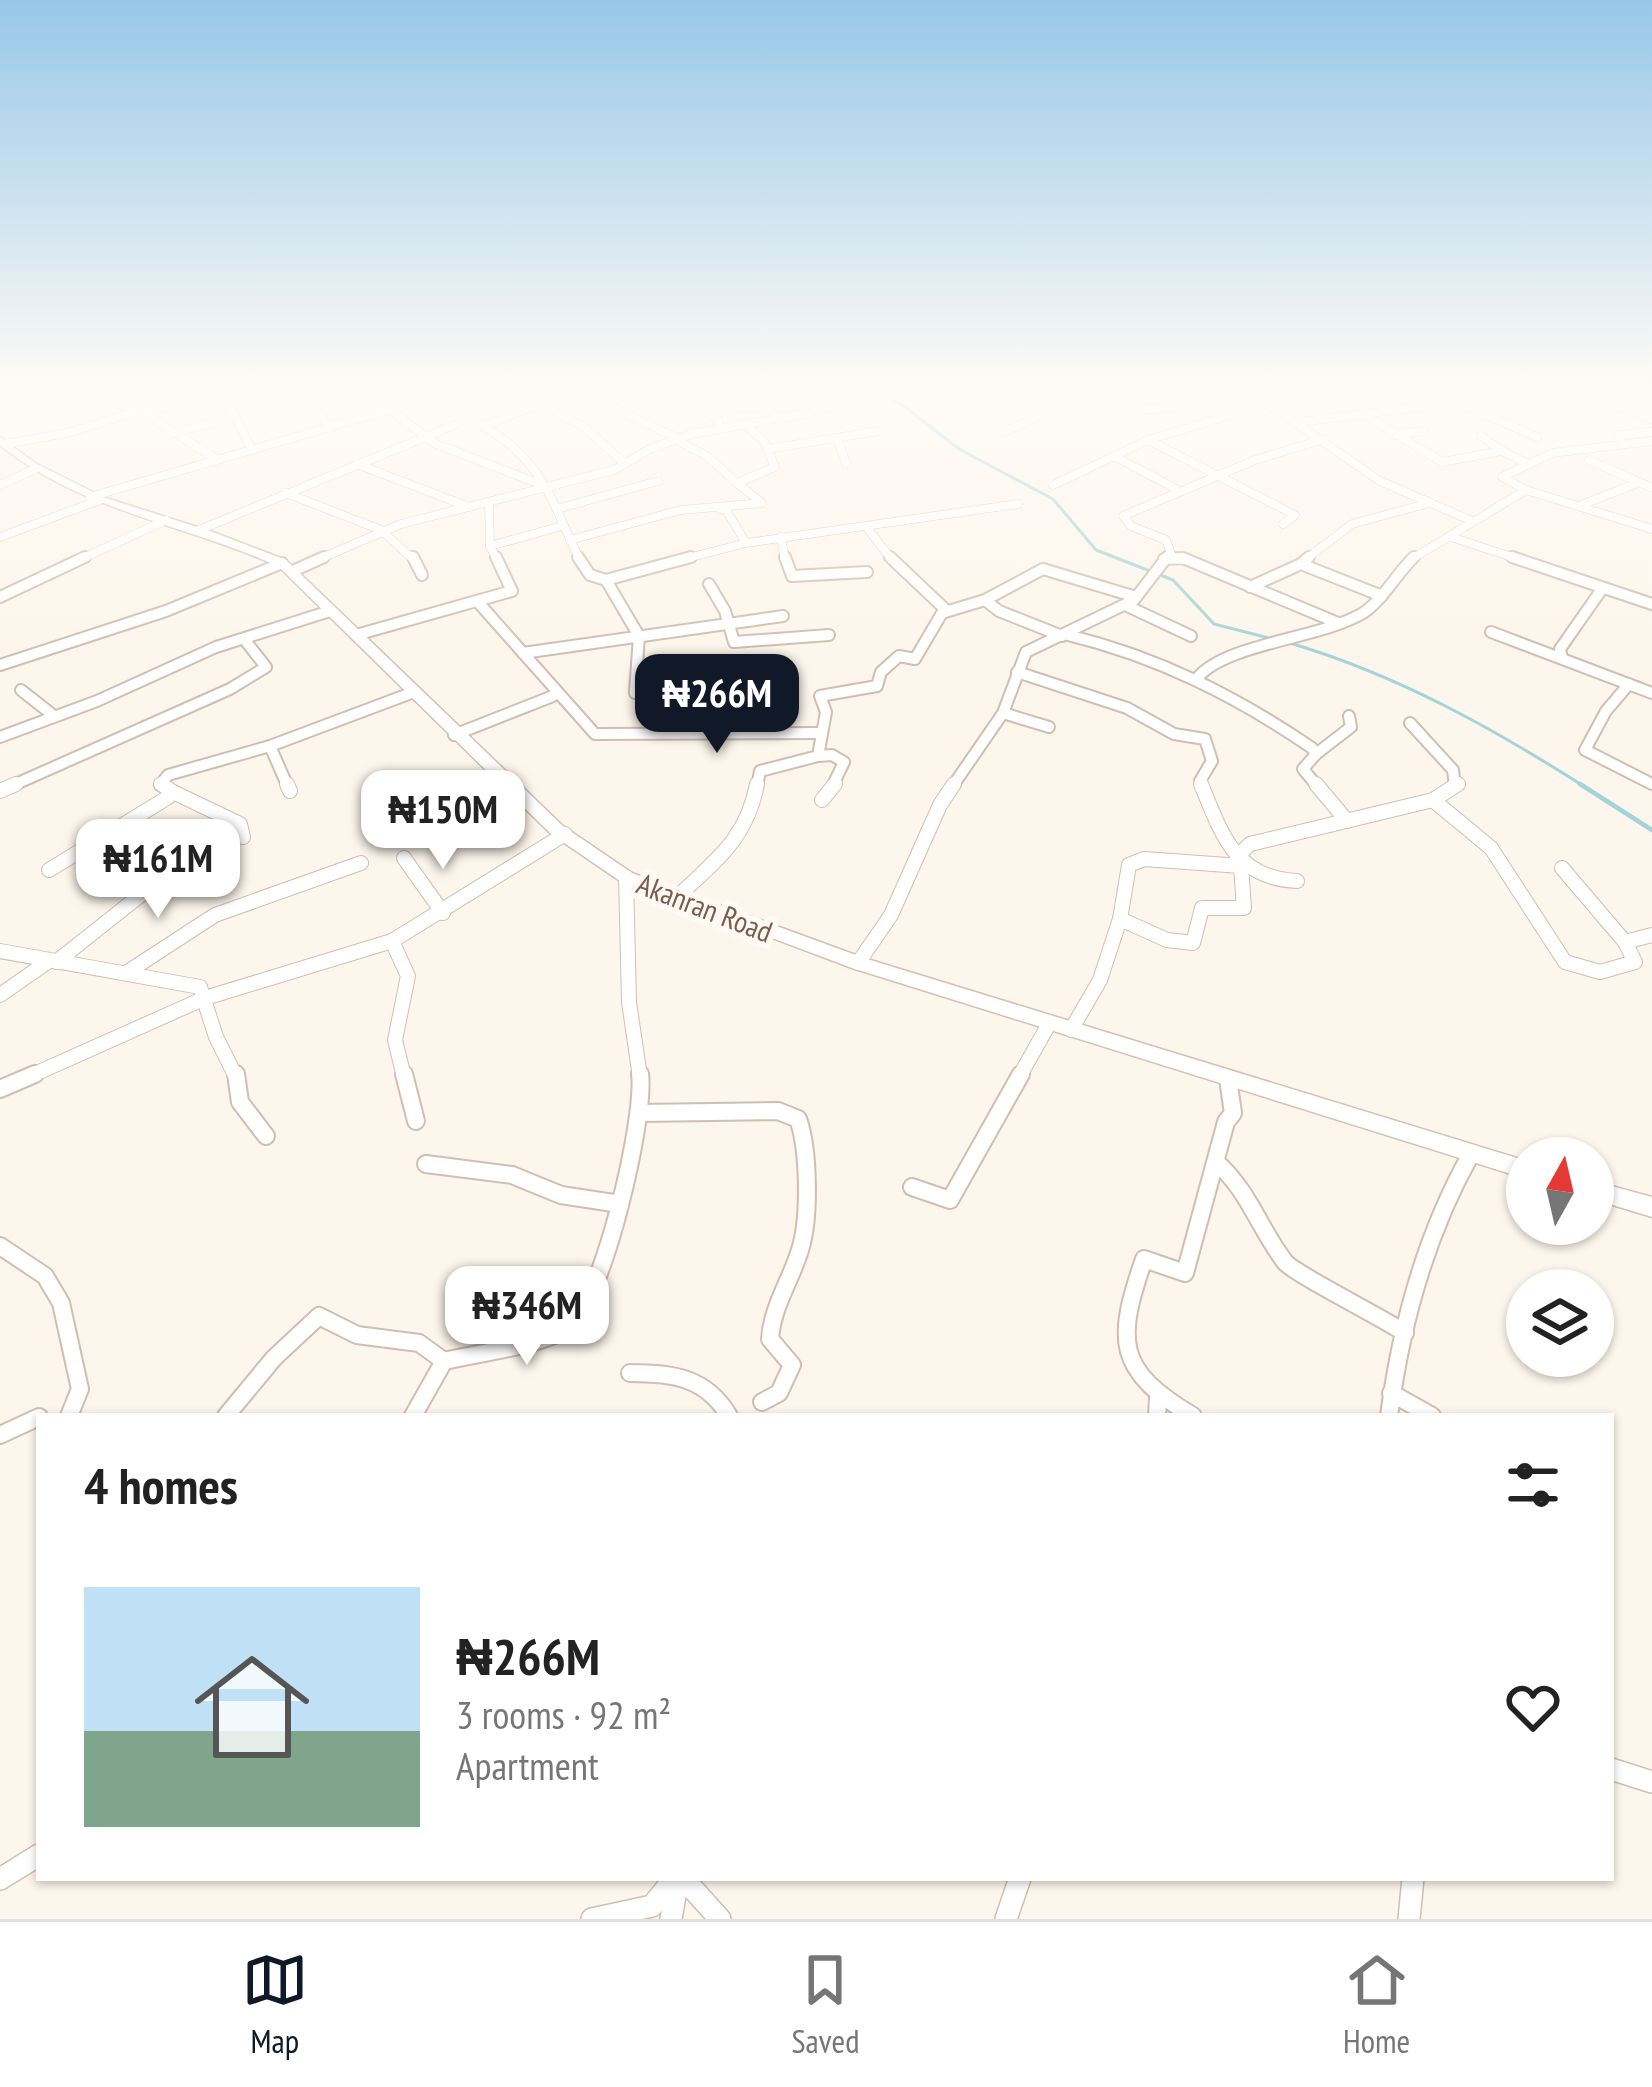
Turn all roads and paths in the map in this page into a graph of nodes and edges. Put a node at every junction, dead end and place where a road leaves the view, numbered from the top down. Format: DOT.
graph roads {
  1 [pos="29,472"];
  2 [pos="39,472"];
  3 [pos="170,472"];
  4 [pos="339,472"];
  5 [pos="377,472"];
  6 [pos="510,472"];
  7 [pos="534,472"];
  8 [pos="599,472"];
  9 [pos="724,472"];
  10 [pos="764,472"];
  11 [pos="1081,472"];
  12 [pos="1143,472"];
  13 [pos="1213,472"];
  14 [pos="1231,472"];
  15 [pos="1367,472"];
  16 [pos="1513,472"];
  17 [pos="1611,472"];
  18 [pos="1222,476"];
  19 [pos="586,477"];
  20 [pos="658,481"];
  21 [pos="737,483"];
  22 [pos="1635,484"];
  23 [pos="0,485"];
  24 [pos="1053,485"];
  25 [pos="547,487"];
  26 [pos="1652,488"];
  27 [pos="1526,490"];
  28 [pos="1180,491"];
  29 [pos="286,493"];
  30 [pos="976,495"];
  31 [pos="95,498"];
  32 [pos="600,498"];
  33 [pos="489,502"];
  34 [pos="1429,503"];
  35 [pos="1018,504"];
  36 [pos="1581,505"];
  37 [pos="469,507"];
  38 [pos="560,508"];
  39 [pos="720,509"];
  40 [pos="974,510"];
  41 [pos="1652,515"];
  42 [pos="166,520"];
  43 [pos="1632,520"];
  44 [pos="1472,521"];
  45 [pos="785,523"];
  46 [pos="1283,524"];
  47 [pos="562,526"];
  48 [pos="868,529"];
  49 [pos="1652,529"];
  50 [pos="199,530"];
  51 [pos="384,531"];
  52 [pos="787,536"];
  53 [pos="0,537"];
  54 [pos="1451,538"];
  55 [pos="570,540"];
  56 [pos="746,543"];
  57 [pos="490,546"];
  58 [pos="1165,559"];
  59 [pos="1301,564"];
  60 [pos="288,567"];
  61 [pos="867,572"];
  62 [pos="422,574"];
  63 [pos="605,580"];
  64 [pos="709,584"];
  65 [pos="1250,587"];
  66 [pos="1602,589"];
  67 [pos="1382,596"];
  68 [pos="0,597"];
  69 [pos="985,599"];
  70 [pos="477,601"];
  71 [pos="1131,602"];
  72 [pos="1652,604"];
  73 [pos="330,611"];
  74 [pos="947,611"];
  75 [pos="783,616"];
  76 [pos="1338,623"];
  77 [pos="730,626"];
  78 [pos="1491,632"];
  79 [pos="356,635"];
  80 [pos="829,635"];
  81 [pos="1065,635"];
  82 [pos="1191,636"];
  83 [pos="639,637"];
  84 [pos="244,639"];
  85 [pos="523,652"];
  86 [pos="1562,658"];
  87 [pos="0,665"];
  88 [pos="1017,672"];
  89 [pos="1198,677"];
  90 [pos="1629,684"];
  91 [pos="21,690"];
  92 [pos="414,692"];
  93 [pos="635,693"];
  94 [pos="1652,693"];
  95 [pos="553,696"];
  96 [pos="1003,713"];
  97 [pos="54,716"];
  98 [pos="1349,716"];
  99 [pos="1410,723"];
  100 [pos="1049,728"];
  101 [pos="821,733"];
  102 [pos="454,735"];
  103 [pos="0,737"];
  104 [pos="270,746"];
  105 [pos="1316,754"];
  106 [pos="818,755"];
  107 [pos="1652,784"];
  108 [pos="290,790"];
  109 [pos="0,791"];
  110 [pos="173,792"];
  111 [pos="822,800"];
  112 [pos="1433,800"];
  113 [pos="1347,820"];
  114 [pos="565,834"];
  115 [pos="243,837"];
  116 [pos="404,858"];
  117 [pos="1239,862"];
  118 [pos="361,863"];
  119 [pos="1562,868"];
  120 [pos="49,870"];
  121 [pos="626,878"];
  122 [pos="1297,880"];
  123 [pos="147,890"];
  124 [pos="676,898"];
  125 [pos="443,914"];
  126 [pos="1120,919"];
  127 [pos="1652,935"];
  128 [pos="392,941"];
  129 [pos="1625,942"];
  130 [pos="0,951"];
  131 [pos="53,962"];
  132 [pos="858,964"];
  133 [pos="129,971"];
  134 [pos="0,995"];
  135 [pos="205,998"];
  136 [pos="1049,1024"];
  137 [pos="1071,1030"];
  138 [pos="1228,1079"];
  139 [pos="0,1089"];
  140 [pos="641,1113"];
  141 [pos="416,1120"];
  142 [pos="266,1136"];
  143 [pos="1471,1154"];
  144 [pos="1216,1162"];
  145 [pos="427,1164"];
  146 [pos="1506,1164"];
  147 [pos="911,1187"];
  148 [pos="1614,1196"];
  149 [pos="620,1204"];
  150 [pos="1652,1207"];
  151 [pos="0,1246"];
  152 [pos="1405,1333"];
  153 [pos="444,1361"];
  154 [pos="630,1372"];
  155 [pos="1391,1393"];
  156 [pos="763,1402"];
  157 [pos="1158,1407"];
  158 [pos="72,1409"];
  159 [pos="228,1413"];
  160 [pos="415,1413"];
  161 [pos="728,1413"];
  162 [pos="1389,1413"];
  163 [pos="1427,1413"];
  164 [pos="36,1419"];
  165 [pos="0,1435"];
  166 [pos="1614,1770"];
  167 [pos="1652,1782"];
  168 [pos="36,1857"];
  169 [pos="0,1879"];
  170 [pos="675,1881"];
  171 [pos="677,1881"];
  172 [pos="681,1881"];
  173 [pos="1019,1881"];
  174 [pos="1413,1881"];
  175 [pos="592,1919"];
  176 [pos="671,1919"];
  177 [pos="720,1919"];
  178 [pos="1006,1919"];
  179 [pos="1409,1919"];
  1 -- 23 [label="street"];
  2 -- 31 [label="main road, Akanran Road"];
  3 -- 31 [label="street"];
  4 -- 29 [label="street"];
  5 -- 37 [label="street"];
  6 -- 25 [label="street"];
  7 -- 25 [label="street"];
  8 -- 19 [label="street"];
  9 -- 21 [label="street"];
  10 -- 21 [label="street"];
  11 -- 24 [label="street"];
  12 -- 28 [label="street"];
  13 -- 18 [label="street"];
  14 -- 18 [label="street"];
  15 -- 34 [label="street"];
  16 -- 27 [label="street"];
  17 -- 22 [label="street"];
  18 -- 28 [label="street"];
  18 -- 46 [label="street"];
  19 -- 25 [label="street"];
  19 -- 32 [label="street"];
  20 -- 32 [label="street"];
  21 -- 39 [label="street"];
  22 -- 26 [label="street"];
  22 -- 36 [label="street"];
  25 -- 33 [label="street"];
  25 -- 38 [label="street"];
  27 -- 36 [label="street"];
  27 -- 44 [label="street"];
  28 -- 58 [label="street"];
  29 -- 50 [label="street"];
  29 -- 51 [label="street"];
  30 -- 40 [label="street"];
  31 -- 42 [label="main road, Akanran Road"];
  31 -- 53 [label="street"];
  32 -- 38 [label="street"];
  33 -- 37 [label="street"];
  33 -- 57 [label="street"];
  34 -- 44 [label="street"];
  34 -- 59 [label="street"];
  35 -- 40 [label="street"];
  36 -- 43 [label="street"];
  37 -- 51 [label="street"];
  38 -- 47 [label="street"];
  39 -- 55 [label="street"];
  39 -- 56 [label="street"];
  40 -- 48 [label="street"];
  41 -- 43 [label="street"];
  42 -- 50 [label="main road, Akanran Road"];
  42 -- 68 [label="street"];
  43 -- 49 [label="street"];
  44 -- 54 [label="street"];
  45 -- 52 [label="street"];
  47 -- 55 [label="street"];
  47 -- 57 [label="street"];
  48 -- 52 [label="street"];
  48 -- 74 [label="street"];
  50 -- 60 [label="main road, Akanran Road"];
  51 -- 60 [label="street"];
  51 -- 62 [label="street"];
  52 -- 56 [label="street"];
  52 -- 61 [label="street"];
  54 -- 66 [label="street"];
  54 -- 67 [label="street"];
  55 -- 63 [label="street"];
  56 -- 63 [label="street"];
  57 -- 70 [label="street"];
  58 -- 65 [label="street"];
  58 -- 71 [label="street"];
  59 -- 65 [label="street"];
  59 -- 67 [label="street"];
  60 -- 73 [label="main road, Akanran Road"];
  60 -- 87 [label="street"];
  63 -- 83 [label="street"];
  64 -- 77 [label="street"];
  65 -- 76 [label="street"];
  66 -- 72 [label="street"];
  66 -- 86 [label="street"];
  67 -- 76 [label="street"];
  69 -- 71 [label="street"];
  69 -- 74 [label="street"];
  69 -- 81 [label="street"];
  70 -- 79 [label="street"];
  70 -- 85 [label="street"];
  71 -- 81 [label="street"];
  71 -- 82 [label="street"];
  73 -- 79 [label="main road, Akanran Road"];
  73 -- 84 [label="street"];
  74 -- 101 [label="street"];
  75 -- 77 [label="street"];
  76 -- 89 [label="street"];
  77 -- 80 [label="street"];
  77 -- 83 [label="street"];
  78 -- 86 [label="street"];
  79 -- 92 [label="main road, Akanran Road"];
  81 -- 88 [label="street"];
  81 -- 89 [label="street"];
  83 -- 85 [label="street"];
  83 -- 93 [label="street"];
  84 -- 97 [label="street"];
  84 -- 109 [label="street"];
  85 -- 95 [label="street"];
  86 -- 90 [label="street"];
  88 -- 96 [label="street"];
  88 -- 117 [label="street"];
  89 -- 105 [label="street"];
  90 -- 94 [label="street"];
  90 -- 107 [label="street"];
  91 -- 97 [label="street"];
  92 -- 102 [label="main road, Akanran Road"];
  92 -- 104 [label="street"];
  95 -- 101 [label="street"];
  95 -- 102 [label="street"];
  96 -- 100 [label="street"];
  96 -- 132 [label="street"];
  97 -- 103 [label="street"];
  98 -- 105 [label="street"];
  99 -- 112 [label="street"];
  101 -- 106 [label="street"];
  102 -- 114 [label="main road, Akanran Road"];
  104 -- 108 [label="street"];
  104 -- 110 [label="street"];
  105 -- 113 [label="street"];
  106 -- 111 [label="street"];
  106 -- 124 [label="street"];
  110 -- 115 [label="street"];
  110 -- 120 [label="street"];
  112 -- 113 [label="street"];
  112 -- 129 [label="street"];
  113 -- 117 [label="street"];
  114 -- 121 [label="main road, Akanran Road"];
  114 -- 125 [label="street"];
  116 -- 125 [label="street"];
  117 -- 122 [label="street"];
  117 -- 126 [label="street"];
  117 -- 126 [label="street"];
  118 -- 133 [label="street"];
  119 -- 129 [label="street"];
  121 -- 124 [label="main road, Akanran Road"];
  121 -- 140 [label="street"];
  123 -- 131 [label="street"];
  124 -- 132 [label="main road, Akanran Road"];
  125 -- 128 [label="street"];
  126 -- 137 [label="street"];
  127 -- 129 [label="street"];
  128 -- 135 [label="street"];
  128 -- 141 [label="street"];
  130 -- 131 [label="street"];
  131 -- 133 [label="street"];
  131 -- 134 [label="street"];
  132 -- 136 [label="main road, Akanran Road"];
  133 -- 135 [label="street"];
  135 -- 139 [label="street"];
  135 -- 142 [label="street"];
  136 -- 137 [label="main road, Akanran Road"];
  136 -- 147 [label="street"];
  137 -- 138 [label="main road, Akanran Road"];
  138 -- 143 [label="main road, Akanran Road"];
  138 -- 144 [label="street"];
  140 -- 149 [label="street"];
  140 -- 156 [label="street"];
  143 -- 146 [label="main road, Akanran Road"];
  143 -- 152 [label="street"];
  144 -- 152 [label="street"];
  144 -- 157 [label="street"];
  145 -- 149 [label="street"];
  148 -- 150 [label="main road"];
  149 -- 153 [label="street"];
  151 -- 158 [label="street"];
  152 -- 155 [label="street"];
  153 -- 159 [label="street"];
  153 -- 160 [label="street"];
  154 -- 161 [label="street"];
  155 -- 162 [label="street"];
  155 -- 163 [label="street"];
  164 -- 165 [label="street"];
  166 -- 167 [label="street"];
  168 -- 169 [label="street"];
  170 -- 175 [label="street"];
  171 -- 176 [label="street"];
  172 -- 177 [label="street"];
  173 -- 178 [label="street"];
  174 -- 179 [label="street"];
}
